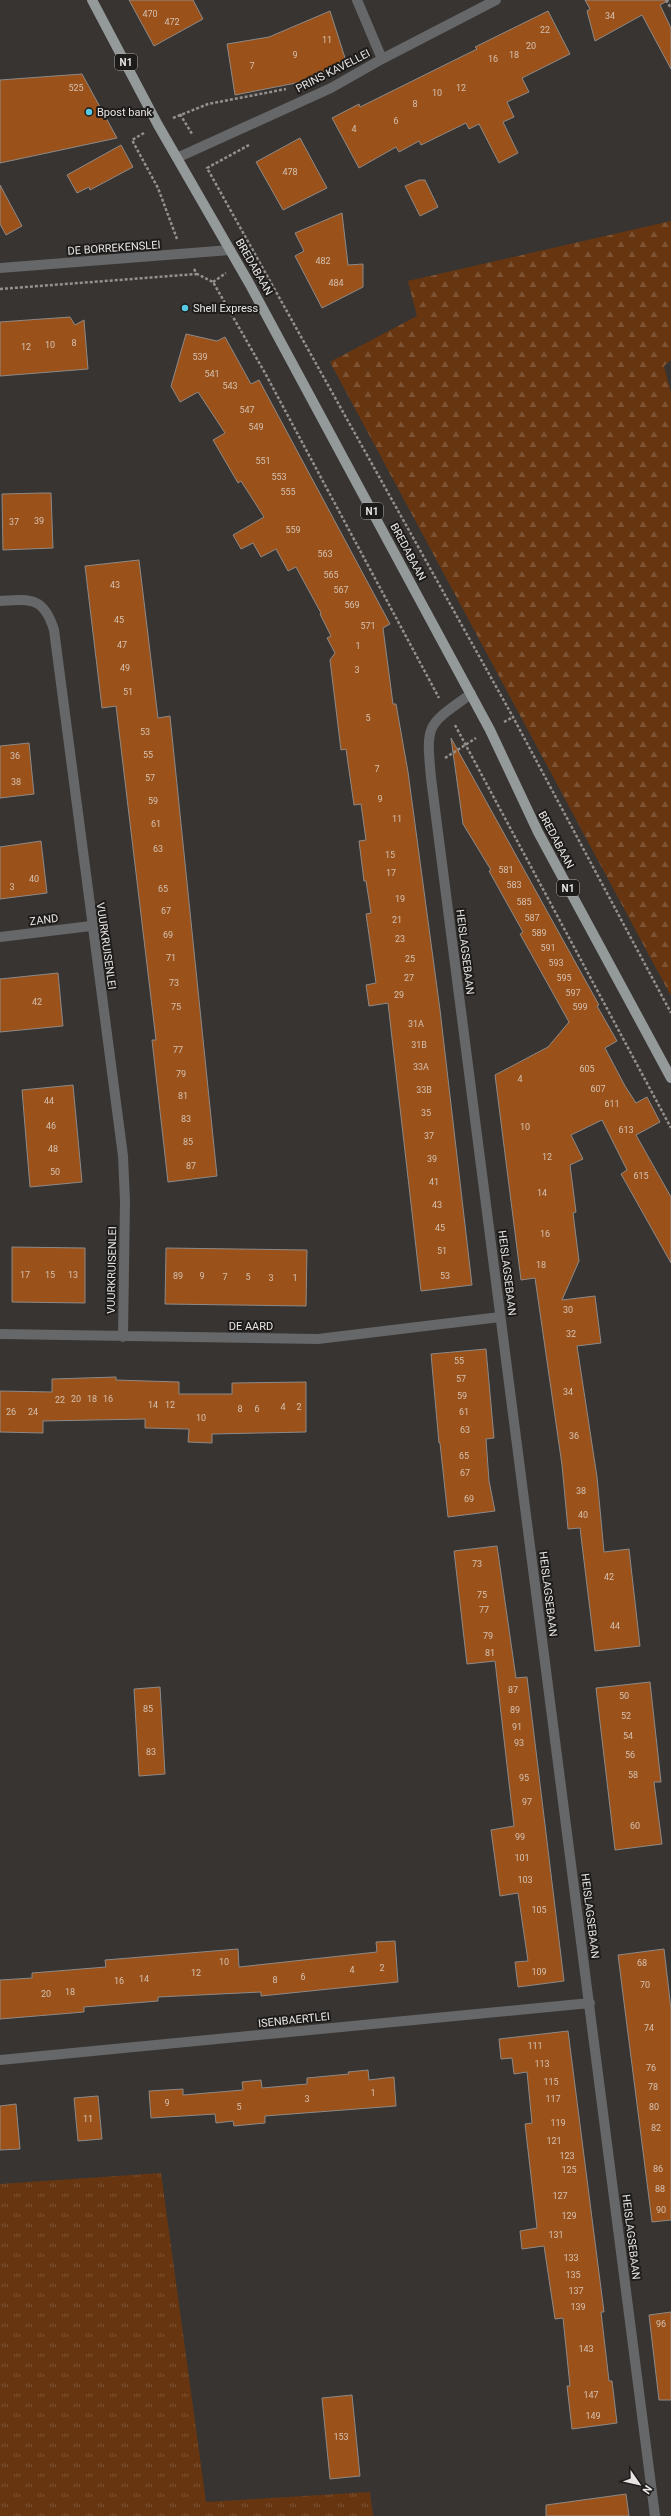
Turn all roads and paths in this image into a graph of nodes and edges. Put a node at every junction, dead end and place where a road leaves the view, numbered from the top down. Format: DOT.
graph roads {
  1 [pos="92,0"];
  2 [pos="357,0"];
  3 [pos="496,0"];
  4 [pos="666,0"];
  5 [pos="671,8"];
  6 [pos="382,59"];
  7 [pos="292,88"];
  8 [pos="180,114"];
  9 [pos="132,140"];
  10 [pos="256,142"];
  11 [pos="179,157"];
  12 [pos="174,233"];
  13 [pos="230,250"];
  14 [pos="0,268"];
  15 [pos="0,289"];
  16 [pos="0,601"];
  17 [pos="471,694"];
  18 [pos="446,712"];
  19 [pos="467,744"];
  20 [pos="444,759"];
  21 [pos="91,926"];
  22 [pos="0,937"];
  23 [pos="671,1013"];
  24 [pos="671,1078"];
  25 [pos="671,1128"];
  26 [pos="500,1317"];
  27 [pos="0,1334"];
  28 [pos="124,1337"];
  29 [pos="590,2003"];
  30 [pos="0,2060"];
  31 [pos="655,2516"];
  1 -- 11 [label="main road, BREDABAAN / N1"];
  2 -- 6 [label="street"];
  3 -- 6 [label="street, PRINS KAVELLEI"];
  4 -- 5 [label="path"];
  6 -- 11 [label="street, PRINS KAVELLEI"];
  7 -- 8 [label="path"];
  9 -- 12 [label="path"];
  10 -- 23 [label="path"];
  11 -- 13 [label="main road, BREDABAAN / N1"];
  13 -- 14 [label="street, DE BORREKENSLEI"];
  13 -- 17 [label="main road, BREDABAAN / N1"];
  15 -- 18 [label="path"];
  16 -- 21 [label="street, VUURKRUISENLEI"];
  17 -- 18 [label="street, HEISLAGSEBAAN"];
  17 -- 24 [label="main road, BREDABAAN / N1"];
  18 -- 19 [label="path"];
  18 -- 26 [label="street, HEISLAGSEBAAN"];
  19 -- 20 [label="path"];
  19 -- 25 [label="path"];
  21 -- 22 [label="street, ZAND"];
  21 -- 28 [label="street, VUURKRUISENLEI"];
  26 -- 28 [label="street, DE AARD"];
  26 -- 29 [label="street, HEISLAGSEBAAN"];
  27 -- 28 [label="street, DE AARD"];
  29 -- 30 [label="street, ISENBAERTLEI"];
  29 -- 31 [label="street, HEISLAGSEBAAN"];
}
